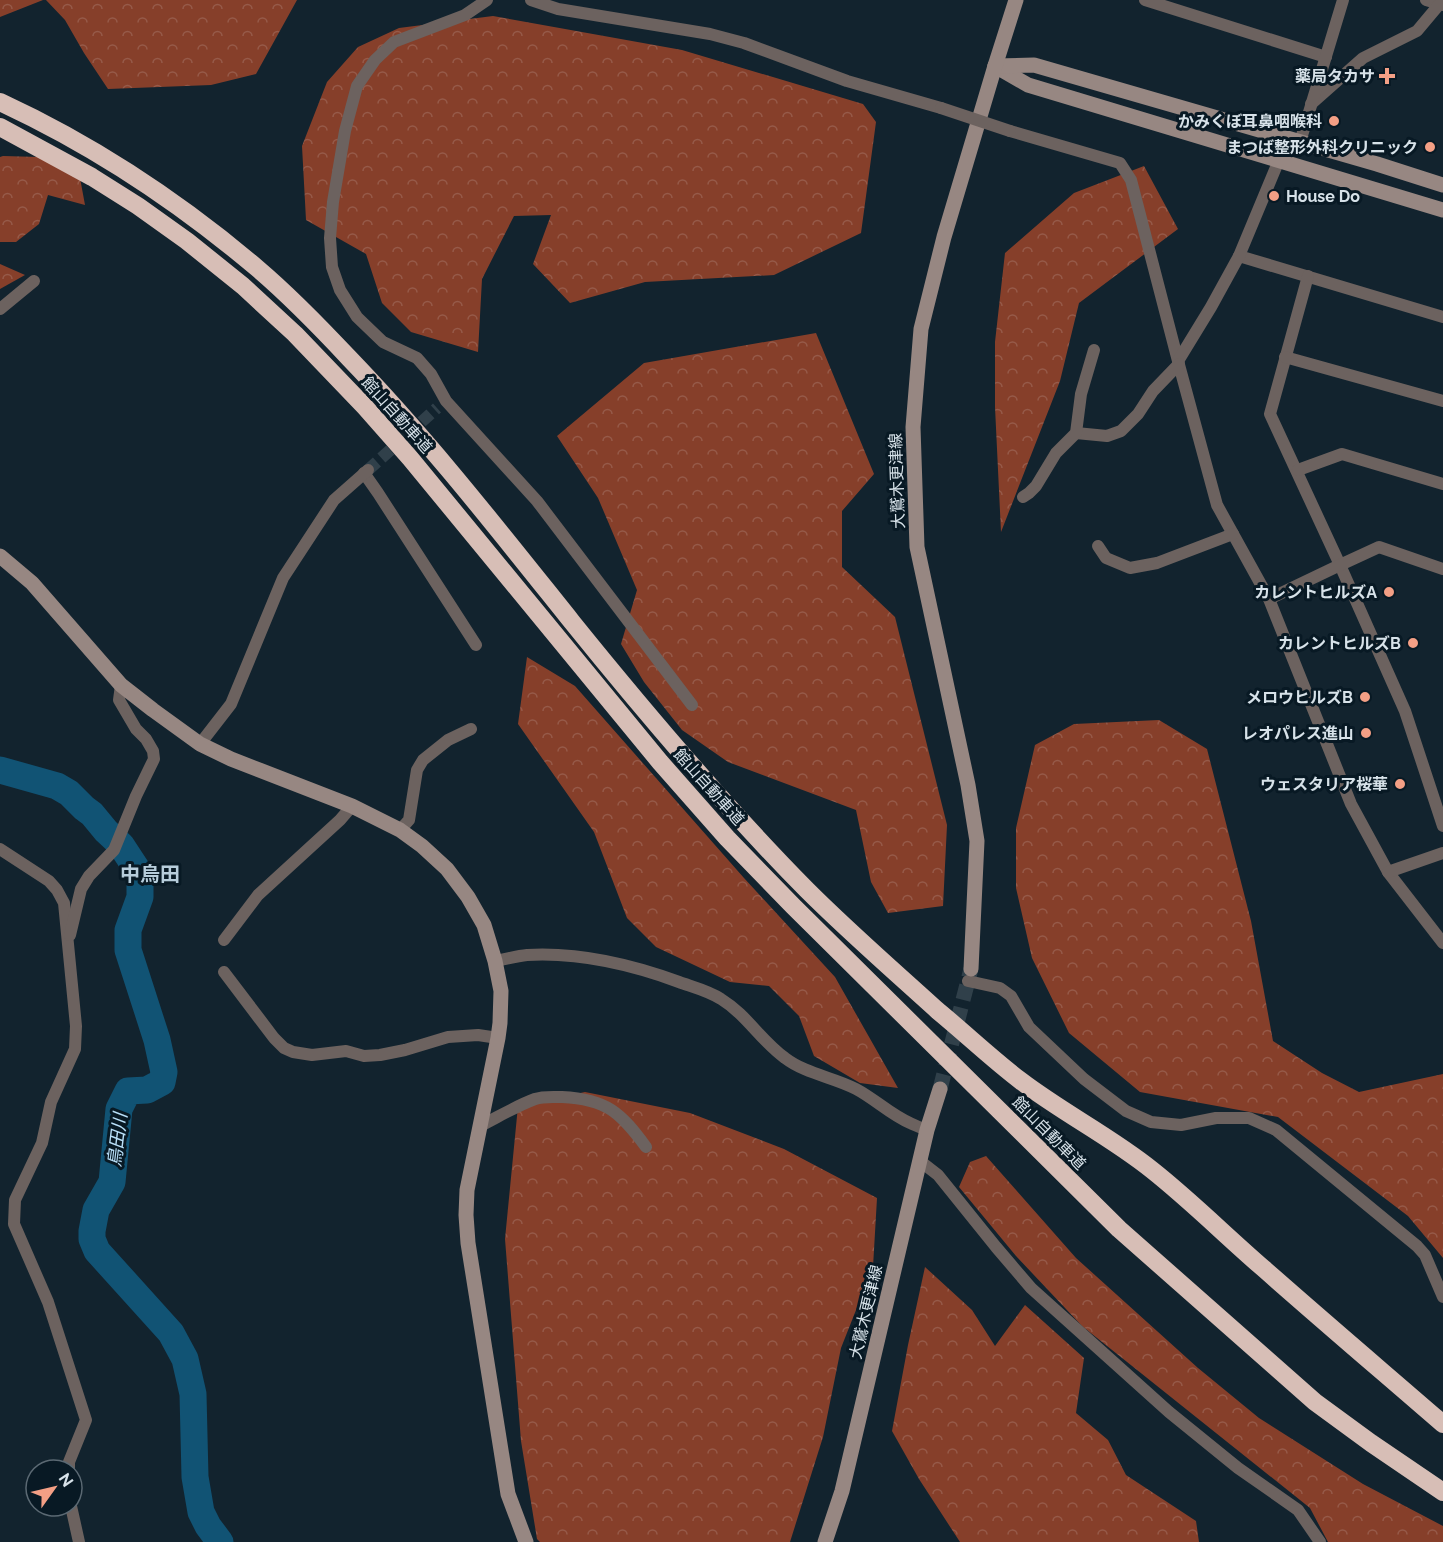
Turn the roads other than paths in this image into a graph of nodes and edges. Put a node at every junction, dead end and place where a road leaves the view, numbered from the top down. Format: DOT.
graph roads {
  1 [pos="488,0"];
  2 [pos="531,0"];
  3 [pos="1016,0"];
  4 [pos="1145,0"];
  5 [pos="1343,0"];
  6 [pos="1426,0"];
  7 [pos="1442,3"];
  8 [pos="1326,57"];
  9 [pos="995,66"];
  10 [pos="0,102"];
  11 [pos="1311,104"];
  12 [pos="0,127"];
  13 [pos="1300,142"];
  14 [pos="1280,160"];
  15 [pos="1443,185"];
  16 [pos="1443,210"];
  17 [pos="1239,256"];
  18 [pos="1308,276"];
  19 [pos="34,281"];
  20 [pos="0,309"];
  21 [pos="1443,317"];
  22 [pos="1094,350"];
  23 [pos="1285,357"];
  24 [pos="1178,362"];
  25 [pos="1443,401"];
  26 [pos="1076,433"];
  27 [pos="1298,470"];
  28 [pos="1443,484"];
  29 [pos="1023,497"];
  30 [pos="1233,534"];
  31 [pos="1098,546"];
  32 [pos="0,555"];
  33 [pos="1340,565"];
  34 [pos="1443,569"];
  35 [pos="1269,599"];
  36 [pos="476,645"];
  37 [pos="121,685"];
  38 [pos="692,705"];
  39 [pos="471,729"];
  40 [pos="200,744"];
  41 [pos="352,806"];
  42 [pos="1443,826"];
  43 [pos="400,830"];
  44 [pos="0,849"];
  45 [pos="1443,853"];
  46 [pos="1388,872"];
  47 [pos="224,940"];
  48 [pos="1442,940"];
  49 [pos="67,945"];
  50 [pos="495,960"];
  51 [pos="224,972"];
  52 [pos="970,975"];
  53 [pos="498,1038"];
  54 [pos="940,1089"];
  55 [pos="480,1126"];
  56 [pos="927,1130"];
  57 [pos="646,1147"];
  58 [pos="920,1161"];
  59 [pos="1443,1297"];
  60 [pos="1412,1397"];
  61 [pos="1443,1424"];
  62 [pos="1443,1429"];
  63 [pos="71,1458"];
  64 [pos="1406,1466"];
  65 [pos="1443,1492"];
  66 [pos="1443,1502"];
  67 [pos="74,1518"];
  68 [pos="79,1542"];
  69 [pos="526,1542"];
  70 [pos="825,1542"];
  71 [pos="1320,1542"];
  1 -- 38 [label="street"];
  2 -- 24 [label="street, bridge"];
  3 -- 9 [label="street, 大鷲木更津線"];
  4 -- 8 [label="street"];
  5 -- 8 [label="street"];
  6 -- 7 [label="street"];
  7 -- 11 [label="street"];
  8 -- 11 [label="street"];
  9 -- 13 [label="street"];
  9 -- 14 [label="street"];
  9 -- 52 [label="street, 大鷲木更津線"];
  10 -- 60 [label="highway, 館山自動車道"];
  11 -- 13 [label="street"];
  12 -- 64 [label="highway, 館山自動車道"];
  13 -- 15 [label="street"];
  14 -- 16 [label="street"];
  14 -- 17 [label="street"];
  17 -- 18 [label="street"];
  17 -- 24 [label="street"];
  18 -- 21 [label="street"];
  18 -- 23 [label="street"];
  19 -- 20 [label="street"];
  22 -- 26 [label="street"];
  23 -- 25 [label="street"];
  23 -- 27 [label="street"];
  24 -- 26 [label="street"];
  24 -- 30 [label="street"];
  26 -- 29 [label="street"];
  27 -- 28 [label="street"];
  27 -- 33 [label="street"];
  30 -- 31 [label="street"];
  30 -- 35 [label="street"];
  32 -- 37 [label="street"];
  33 -- 34 [label="street"];
  33 -- 35 [label="street"];
  33 -- 42 [label="street"];
  35 -- 46 [label="street"];
  36 -- 40 [label="street"];
  37 -- 40 [label="street"];
  37 -- 49 [label="street"];
  39 -- 43 [label="street"];
  40 -- 41 [label="street"];
  41 -- 43 [label="street"];
  41 -- 47 [label="street"];
  43 -- 50 [label="street"];
  44 -- 49 [label="street"];
  45 -- 46 [label="street"];
  46 -- 48 [label="street"];
  49 -- 63 [label="street"];
  50 -- 53 [label="street"];
  50 -- 56 [label="street"];
  51 -- 53 [label="street"];
  52 -- 59 [label="street"];
  53 -- 55 [label="street"];
  54 -- 56 [label="street, 大鷲木更津線"];
  55 -- 57 [label="street"];
  55 -- 69 [label="street"];
  56 -- 58 [label="street, 大鷲木更津線"];
  58 -- 70 [label="street, 大鷲木更津線"];
  58 -- 71 [label="street"];
  60 -- 61 [label="highway"];
  60 -- 62 [label="highway"];
  64 -- 65 [label="highway"];
  64 -- 66 [label="highway"];
  67 -- 68 [label="street"];
}
